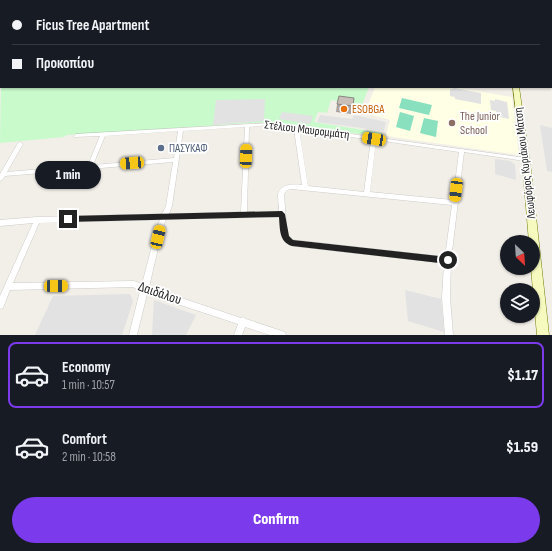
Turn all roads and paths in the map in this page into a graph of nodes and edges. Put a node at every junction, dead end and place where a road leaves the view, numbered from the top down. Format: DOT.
graph roads {
  1 [pos="516,88"];
  2 [pos="247,125"];
  3 [pos="296,127"];
  4 [pos="180,129"];
  5 [pos="103,134"];
  6 [pos="76,136"];
  7 [pos="374,139"];
  8 [pos="20,144"];
  9 [pos="462,151"];
  10 [pos="175,160"];
  11 [pos="525,160"];
  12 [pos="90,166"];
  13 [pos="3,174"];
  14 [pos="0,179"];
  15 [pos="305,188"];
  16 [pos="367,194"];
  17 [pos="455,203"];
  18 [pos="282,214"];
  19 [pos="244,215"];
  20 [pos="164,216"];
  21 [pos="37,220"];
  22 [pos="0,223"];
  23 [pos="448,260"];
  24 [pos="8,288"];
  25 [pos="146,290"];
  26 [pos="0,305"];
  27 [pos="243,321"];
  28 [pos="133,335"];
  29 [pos="238,335"];
  30 [pos="282,335"];
  31 [pos="449,335"];
  32 [pos="543,335"];
  1 -- 11 [label="main road, Λεωφόρος Κυριάκου Μάτση"];
  2 -- 3 [label="street, Στέλιου Μαυρομμάτη"];
  2 -- 4 [label="street, Στέλιου Μαυρομμάτη"];
  2 -- 19 [label="street"];
  3 -- 7 [label="street, Στέλιου Μαυρομμάτη"];
  3 -- 15 [label="street"];
  4 -- 5 [label="street, Στέλιου Μαυρομμάτη"];
  4 -- 10 [label="street"];
  5 -- 6 [label="street, Στέλιου Μαυρομμάτη"];
  5 -- 12 [label="street"];
  7 -- 9 [label="street, Στέλιου Μαυρομμάτη"];
  7 -- 16 [label="street"];
  8 -- 13 [label="street"];
  9 -- 11 [label="street, Στέλιου Μαυρομμάτη"];
  9 -- 17 [label="street"];
  10 -- 12 [label="street"];
  10 -- 20 [label="street"];
  11 -- 32 [label="main road, Λεωφόρος Κυριάκου Μάτση"];
  12 -- 13 [label="street"];
  13 -- 14 [label="street"];
  15 -- 16 [label="street"];
  15 -- 18 [label="street"];
  16 -- 17 [label="street"];
  17 -- 23 [label="street"];
  18 -- 19 [label="street"];
  18 -- 23 [label="street"];
  19 -- 20 [label="street"];
  20 -- 21 [label="street"];
  20 -- 25 [label="street"];
  21 -- 22 [label="street"];
  21 -- 24 [label="street"];
  23 -- 31 [label="street"];
  24 -- 25 [label="street, Δαιδάλου"];
  24 -- 26 [label="street"];
  25 -- 27 [label="street, Δαιδάλου"];
  25 -- 28 [label="street"];
  27 -- 29 [label="street"];
  27 -- 30 [label="street, Δαιδάλου"];
}
